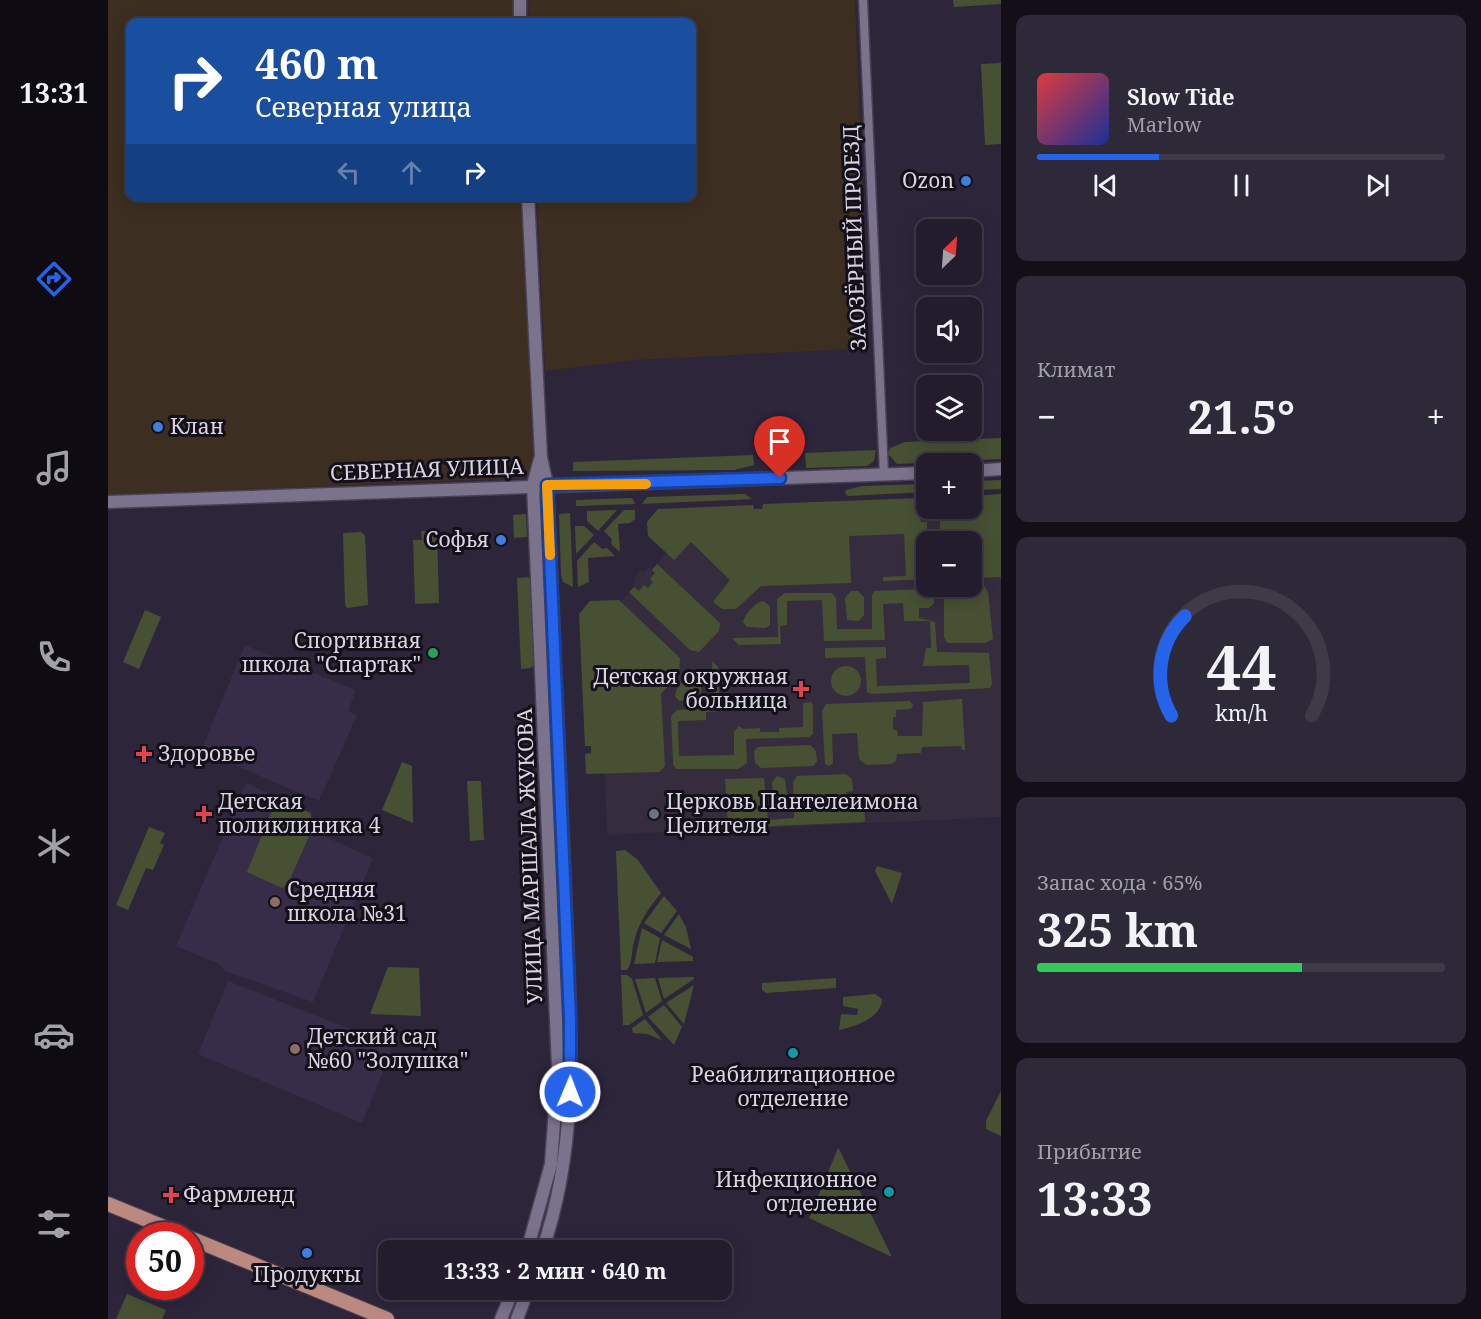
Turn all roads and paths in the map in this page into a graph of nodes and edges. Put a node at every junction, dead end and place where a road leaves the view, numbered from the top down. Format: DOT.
graph roads {
  1 [pos="520,0"];
  2 [pos="863,0"];
  3 [pos="520,18"];
  4 [pos="528,201"];
  5 [pos="541,458"];
  6 [pos="1001,470"];
  7 [pos="982,471"];
  8 [pos="916,473"];
  9 [pos="884,474"];
  10 [pos="533,485"];
  11 [pos="547,485"];
  12 [pos="108,502"];
  13 [pos="550,564"];
  14 [pos="537,565"];
  15 [pos="108,1204"];
  16 [pos="152,1222"];
  17 [pos="531,1240"];
  18 [pos="545,1240"];
  19 [pos="204,1244"];
  20 [pos="509,1300"];
  21 [pos="524,1300"];
  22 [pos="387,1319"];
  23 [pos="501,1319"];
  24 [pos="517,1319"];
  1 -- 3 [label="main road"];
  2 -- 9 [label="street, ЗАОЗЁРНЫЙ ПРОЕЗД"];
  4 -- 5 [label="main road, УЛИЦА МАРШАЛА ЖУКОВА"];
  5 -- 10 [label="main road, УЛИЦА МАРШАЛА ЖУКОВА"];
  5 -- 11 [label="main road, УЛИЦА МАРШАЛА ЖУКОВА"];
  6 -- 7 [label="main road"];
  8 -- 9 [label="main road, СЕВЕРНАЯ УЛИЦА"];
  9 -- 11 [label="main road, СЕВЕРНАЯ УЛИЦА"];
  10 -- 11 [label="main road, СЕВЕРНАЯ УЛИЦА"];
  10 -- 12 [label="main road, СЕВЕРНАЯ УЛИЦА"];
  10 -- 14 [label="main road, УЛИЦА МАРШАЛА ЖУКОВА"];
  11 -- 13 [label="main road, УЛИЦА МАРШАЛА ЖУКОВА"];
  13 -- 14 [label="main road"];
  13 -- 18 [label="main road, УЛИЦА МАРШАЛА ЖУКОВА"];
  14 -- 17 [label="main road, УЛИЦА МАРШАЛА ЖУКОВА"];
  15 -- 16 [label="main road"];
  19 -- 22 [label="main road"];
  20 -- 23 [label="main road"];
  21 -- 24 [label="main road"];
}
